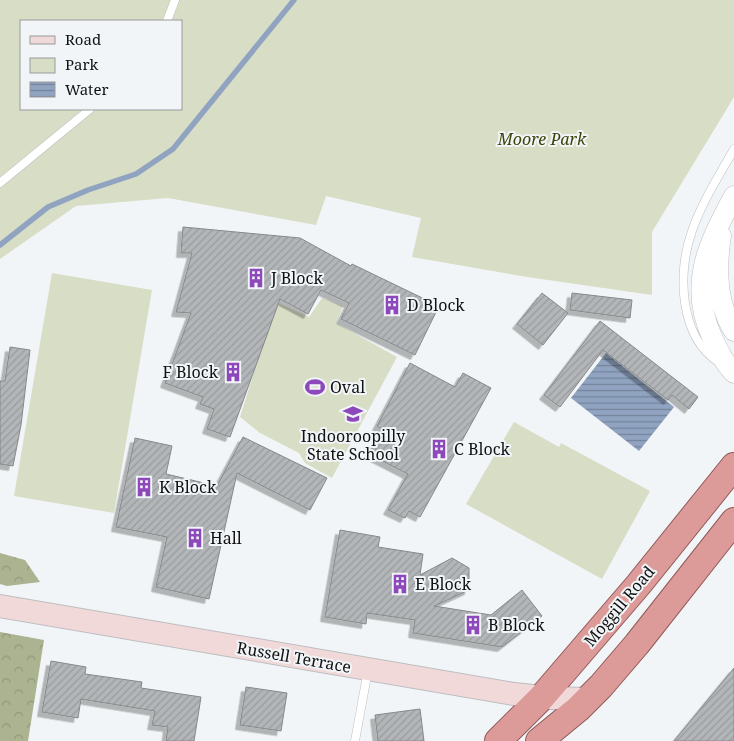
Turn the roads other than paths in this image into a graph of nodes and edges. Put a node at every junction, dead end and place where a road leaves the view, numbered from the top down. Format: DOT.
graph roads {
  1 [pos="175,0"];
  2 [pos="167,20"];
  3 [pos="89,110"];
  4 [pos="734,149"];
  5 [pos="0,183"];
  6 [pos="730,204"];
  7 [pos="729,318"];
  8 [pos="734,331"];
  9 [pos="732,371"];
  10 [pos="734,466"];
  11 [pos="734,521"];
  12 [pos="0,606"];
  13 [pos="368,670"];
  14 [pos="542,698"];
  15 [pos="588,699"];
  16 [pos="355,741"];
  17 [pos="498,741"];
  18 [pos="539,741"];
  1 -- 2 [label="lane"];
  3 -- 5 [label="lane"];
  4 -- 9 [label="lane"];
  6 -- 7 [label="street"];
  6 -- 9 [label="street"];
  7 -- 8 [label="street"];
  10 -- 14 [label="highway, Moggill Road"];
  11 -- 15 [label="highway"];
  12 -- 13 [label="main road, Russell Terrace"];
  13 -- 14 [label="main road, Russell Terrace"];
  13 -- 16 [label="lane"];
  14 -- 15 [label="main road, Russell Terrace"];
  14 -- 17 [label="highway, Moggill Road"];
  15 -- 18 [label="highway"];
}
